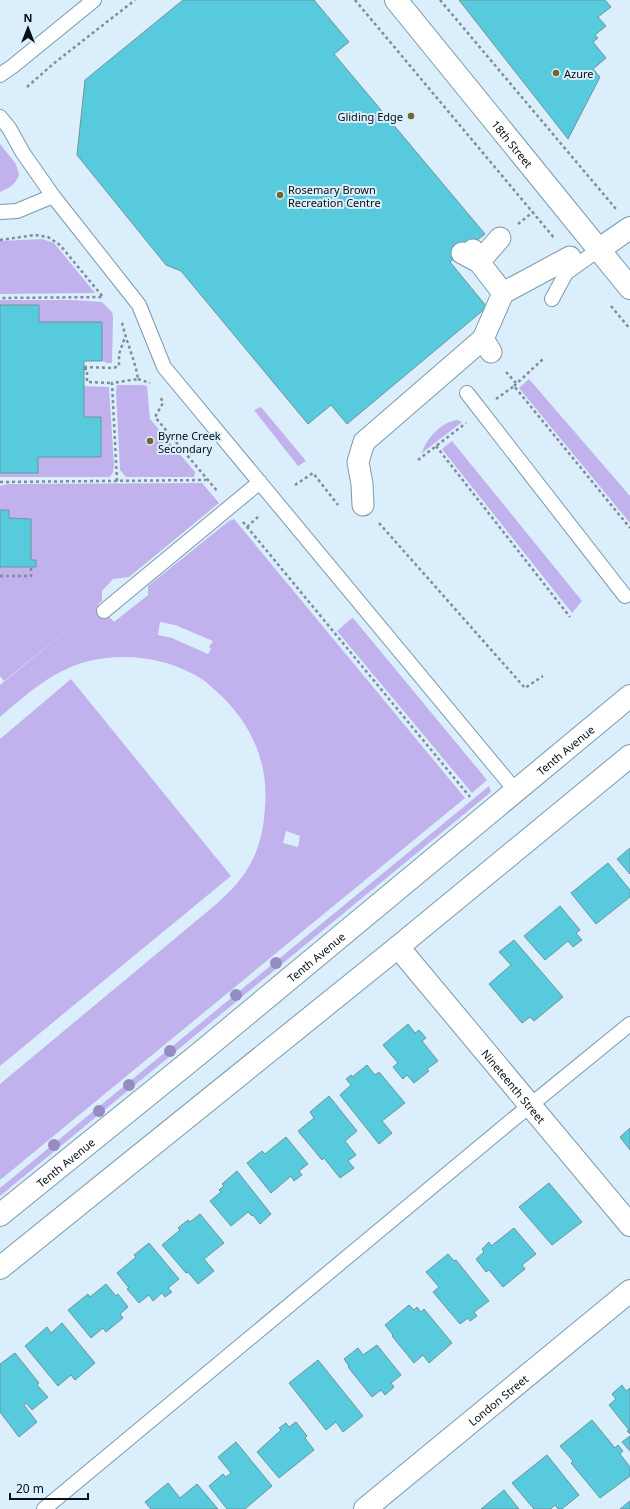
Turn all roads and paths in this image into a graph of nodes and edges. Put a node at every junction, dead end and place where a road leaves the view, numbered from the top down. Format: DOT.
graph roads {
  1 [pos="94,0"];
  2 [pos="135,0"];
  3 [pos="355,0"];
  4 [pos="396,0"];
  5 [pos="440,0"];
  6 [pos="0,75"];
  7 [pos="27,87"];
  8 [pos="5,123"];
  9 [pos="53,196"];
  10 [pos="617,210"];
  11 [pos="0,212"];
  12 [pos="533,212"];
  13 [pos="521,222"];
  14 [pos="630,228"];
  15 [pos="500,238"];
  16 [pos="0,240"];
  17 [pos="598,250"];
  18 [pos="570,257"];
  19 [pos="630,288"];
  20 [pos="504,293"];
  21 [pos="103,297"];
  22 [pos="0,298"];
  23 [pos="552,298"];
  24 [pos="108,301"];
  25 [pos="607,302"];
  26 [pos="120,316"];
  27 [pos="630,329"];
  28 [pos="125,337"];
  29 [pos="542,359"];
  30 [pos="506,372"];
  31 [pos="138,379"];
  32 [pos="112,382"];
  33 [pos="516,382"];
  34 [pos="151,383"];
  35 [pos="514,386"];
  36 [pos="467,393"];
  37 [pos="160,395"];
  38 [pos="495,399"];
  39 [pos="468,422"];
  40 [pos="436,446"];
  41 [pos="418,460"];
  42 [pos="207,480"];
  43 [pos="117,481"];
  44 [pos="0,482"];
  45 [pos="260,482"];
  46 [pos="295,485"];
  47 [pos="363,505"];
  48 [pos="231,506"];
  49 [pos="340,508"];
  50 [pos="259,516"];
  51 [pos="247,527"];
  52 [pos="630,528"];
  53 [pos="31,567"];
  54 [pos="0,576"];
  55 [pos="626,596"];
  56 [pos="104,611"];
  57 [pos="570,617"];
  58 [pos="543,676"];
  59 [pos="630,696"];
  60 [pos="630,756"];
  61 [pos="515,790"];
  62 [pos="470,798"];
  63 [pos="398,946"];
  64 [pos="630,1024"];
  65 [pos="532,1106"];
  66 [pos="0,1215"];
  67 [pos="630,1225"];
  68 [pos="0,1268"];
  69 [pos="630,1291"];
  70 [pos="44,1509"];
  71 [pos="365,1509"];
  1 -- 6 [label="lane"];
  2 -- 7 [label="path"];
  3 -- 12 [label="path"];
  4 -- 17 [label="main road, 18th Street"];
  5 -- 10 [label="path"];
  8 -- 9 [label="lane"];
  9 -- 11 [label="lane"];
  9 -- 45 [label="lane"];
  12 -- 13 [label="path"];
  12 -- 18 [label="path"];
  14 -- 17 [label="main road"];
  15 -- 20 [label="street"];
  16 -- 21 [label="path"];
  17 -- 19 [label="main road, 18th Street"];
  17 -- 23 [label="lane"];
  18 -- 20 [label="street"];
  20 -- 47 [label="street"];
  21 -- 22 [label="path"];
  21 -- 24 [label="path"];
  25 -- 27 [label="path"];
  26 -- 28 [label="path"];
  28 -- 31 [label="path"];
  28 -- 32 [label="path"];
  29 -- 33 [label="path"];
  30 -- 33 [label="path"];
  31 -- 32 [label="path"];
  31 -- 34 [label="path"];
  32 -- 43 [label="path"];
  33 -- 35 [label="path"];
  35 -- 38 [label="path"];
  35 -- 52 [label="path"];
  36 -- 55 [label="lane"];
  37 -- 42 [label="path"];
  39 -- 40 [label="path"];
  40 -- 41 [label="path"];
  40 -- 57 [label="path"];
  42 -- 43 [label="path"];
  42 -- 48 [label="path"];
  43 -- 44 [label="path"];
  45 -- 48 [label="lane"];
  45 -- 61 [label="lane"];
  46 -- 49 [label="path"];
  47 -- 58 [label="path"];
  48 -- 51 [label="path"];
  48 -- 56 [label="lane"];
  50 -- 51 [label="path"];
  51 -- 62 [label="path"];
  53 -- 54 [label="path"];
  59 -- 61 [label="main road, Tenth Avenue"];
  60 -- 63 [label="main road"];
  61 -- 66 [label="main road, Tenth Avenue"];
  63 -- 65 [label="main road, Nineteenth Street"];
  63 -- 68 [label="main road"];
  64 -- 65 [label="lane"];
  65 -- 67 [label="main road, Nineteenth Street"];
  65 -- 70 [label="lane"];
  69 -- 71 [label="main road, London Street"];
}
